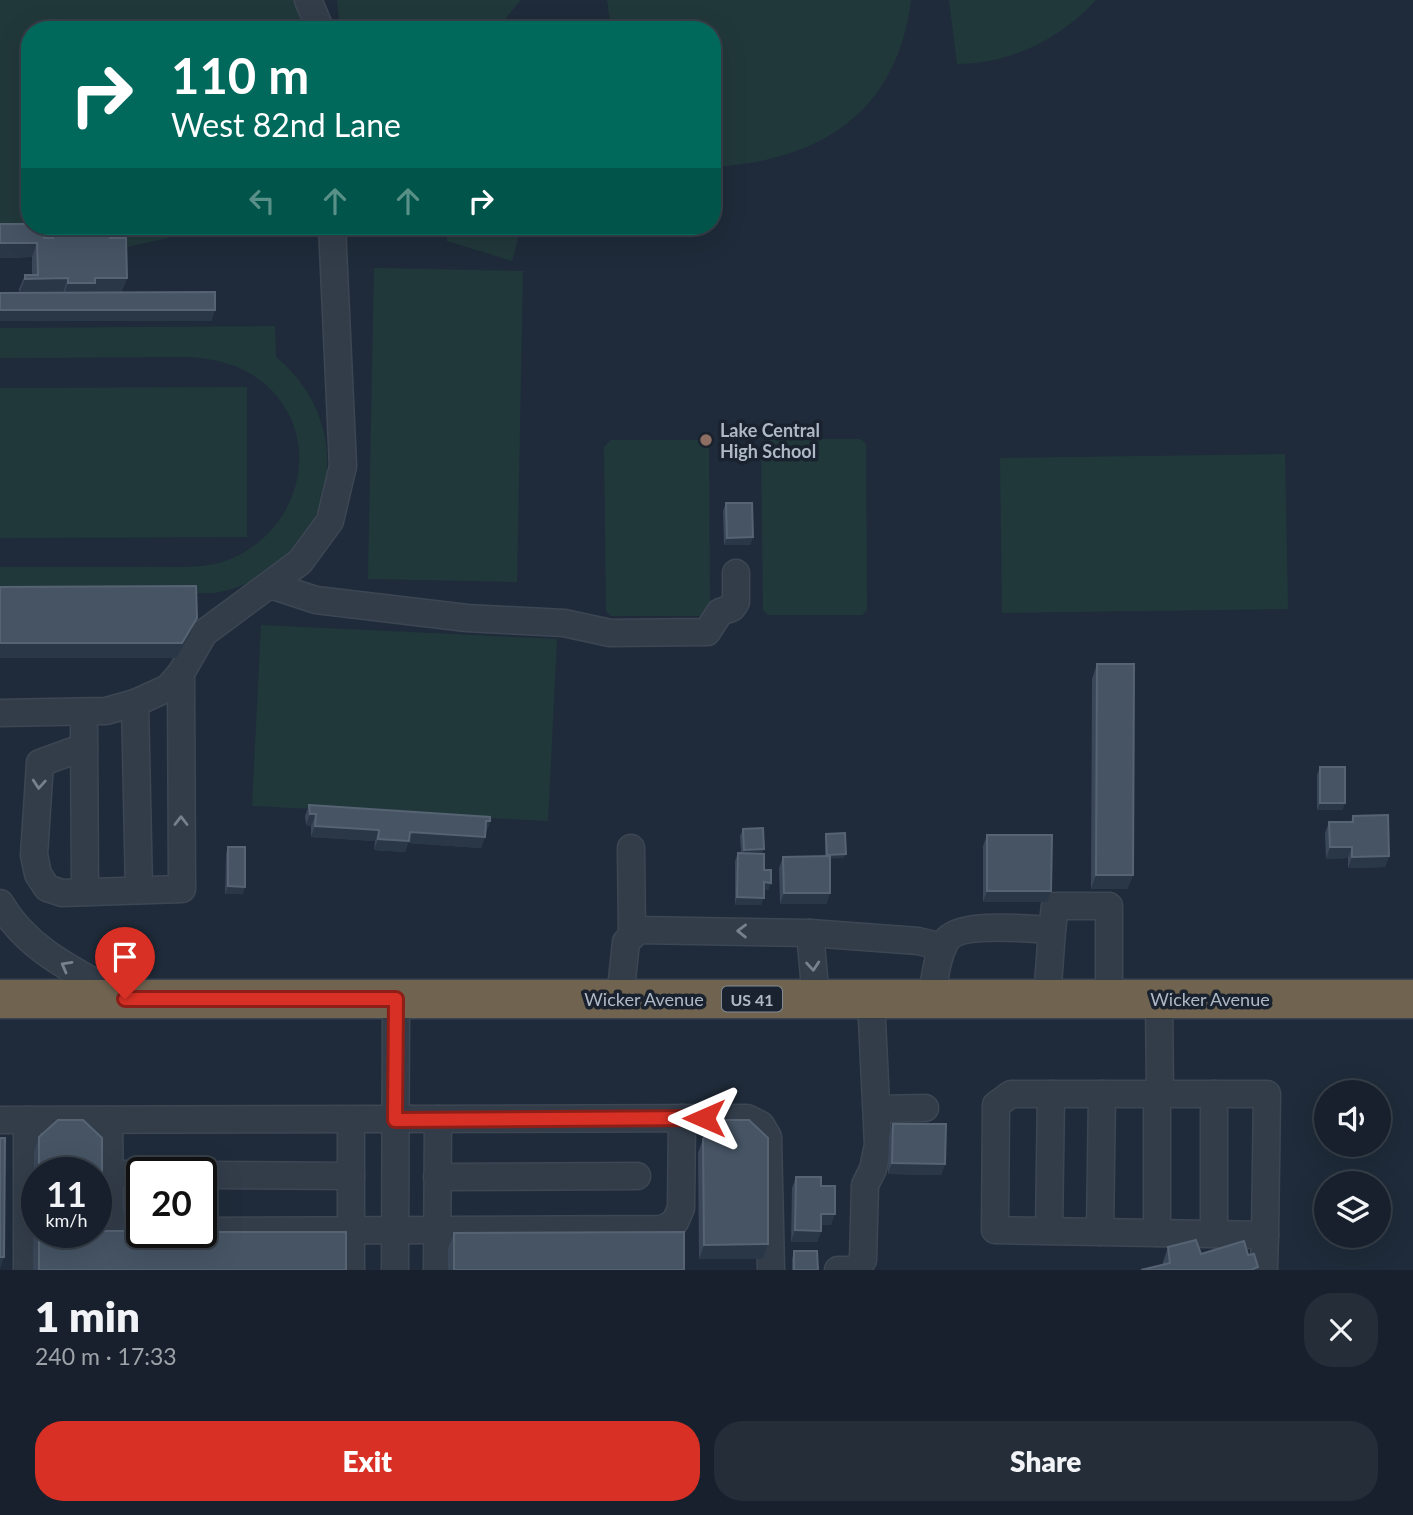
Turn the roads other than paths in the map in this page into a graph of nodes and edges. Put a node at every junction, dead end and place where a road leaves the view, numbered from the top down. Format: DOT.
graph roads {
  1 [pos="308,0"];
  2 [pos="317,21"];
  3 [pos="332,235"];
  4 [pos="736,573"];
  5 [pos="270,584"];
  6 [pos="181,673"];
  7 [pos="135,704"];
  8 [pos="84,711"];
  9 [pos="0,713"];
  10 [pos="84,747"];
  11 [pos="631,848"];
  12 [pos="139,890"];
  13 [pos="85,892"];
  14 [pos="0,904"];
  15 [pos="1052,930"];
  16 [pos="810,933"];
  17 [pos="632,936"];
  18 [pos="943,947"];
  19 [pos="0,999"];
  20 [pos="125,999"];
  21 [pos="396,999"];
  22 [pos="620,999"];
  23 [pos="816,999"];
  24 [pos="871,999"];
  25 [pos="931,999"];
  26 [pos="1047,999"];
  27 [pos="1109,999"];
  28 [pos="1159,999"];
  29 [pos="1413,999"];
  30 [pos="1051,1094"];
  31 [pos="1102,1094"];
  32 [pos="1158,1094"];
  33 [pos="1214,1094"];
  34 [pos="925,1108"];
  35 [pos="878,1109"];
  36 [pos="682,1118"];
  37 [pos="438,1119"];
  38 [pos="0,1120"];
  39 [pos="27,1120"];
  40 [pos="109,1120"];
  41 [pos="351,1120"];
  42 [pos="395,1120"];
  43 [pos="110,1157"];
  44 [pos="217,1175"];
  45 [pos="351,1176"];
  46 [pos="637,1176"];
  47 [pos="438,1177"];
  48 [pos="112,1220"];
  49 [pos="438,1230"];
  50 [pos="126,1231"];
  51 [pos="217,1231"];
  52 [pos="351,1231"];
  53 [pos="395,1231"];
  54 [pos="1049,1231"];
  55 [pos="1100,1232"];
  56 [pos="1157,1233"];
  57 [pos="1214,1234"];
  58 [pos="1265,1235"];
  59 [pos="27,1270"];
  60 [pos="351,1270"];
  61 [pos="395,1270"];
  62 [pos="437,1270"];
  63 [pos="771,1270"];
  64 [pos="838,1270"];
  65 [pos="1264,1270"];
  1 -- 2 [label="street"];
  3 -- 5 [label="street"];
  4 -- 5 [label="street"];
  5 -- 6 [label="street"];
  6 -- 7 [label="street"];
  12 -- 6 [label="street, one-way"];
  7 -- 8 [label="street"];
  7 -- 12 [label="street"];
  8 -- 9 [label="street"];
  8 -- 10 [label="street"];
  10 -- 13 [label="street"];
  10 -- 13 [label="street, one-way"];
  11 -- 17 [label="street"];
  12 -- 13 [label="street"];
  20 -- 14 [label="street, one-way"];
  15 -- 18 [label="street"];
  15 -- 26 [label="street"];
  15 -- 27 [label="street"];
  16 -- 17 [label="street, one-way"];
  16 -- 18 [label="street"];
  16 -- 23 [label="street, one-way"];
  17 -- 22 [label="street"];
  18 -- 25 [label="street"];
  19 -- 20 [label="highway, Wicker Avenue / US 41"];
  20 -- 21 [label="highway, Wicker Avenue / US 41"];
  21 -- 22 [label="highway, Wicker Avenue / US 41"];
  21 -- 42 [label="street"];
  22 -- 23 [label="highway, Wicker Avenue / US 41"];
  23 -- 24 [label="highway, Wicker Avenue / US 41"];
  24 -- 25 [label="highway, Wicker Avenue / US 41"];
  24 -- 35 [label="street"];
  25 -- 26 [label="highway, Wicker Avenue / US 41"];
  26 -- 27 [label="highway, Wicker Avenue / US 41"];
  27 -- 28 [label="highway, Wicker Avenue / US 41"];
  28 -- 29 [label="highway, Wicker Avenue / US 41"];
  28 -- 32 [label="street"];
  30 -- 31 [label="street"];
  30 -- 54 [label="street"];
  30 -- 54 [label="street"];
  31 -- 32 [label="street"];
  31 -- 55 [label="street"];
  32 -- 33 [label="street"];
  32 -- 56 [label="street"];
  33 -- 57 [label="street"];
  33 -- 58 [label="street"];
  34 -- 35 [label="street"];
  35 -- 64 [label="street"];
  36 -- 37 [label="street"];
  36 -- 49 [label="street"];
  36 -- 63 [label="street"];
  37 -- 42 [label="street"];
  37 -- 47 [label="street"];
  38 -- 39 [label="street"];
  39 -- 40 [label="street"];
  39 -- 59 [label="street"];
  40 -- 41 [label="street"];
  40 -- 43 [label="street"];
  41 -- 42 [label="street"];
  41 -- 45 [label="street"];
  42 -- 53 [label="street"];
  44 -- 45 [label="street"];
  45 -- 52 [label="street"];
  46 -- 47 [label="street"];
  47 -- 49 [label="street"];
  48 -- 50 [label="street"];
  49 -- 53 [label="street"];
  49 -- 62 [label="street"];
  51 -- 52 [label="street"];
  52 -- 53 [label="street"];
  52 -- 60 [label="street"];
  53 -- 61 [label="street"];
  54 -- 55 [label="street"];
  55 -- 56 [label="street"];
  56 -- 57 [label="street"];
  57 -- 58 [label="street"];
  58 -- 65 [label="street"];
}
